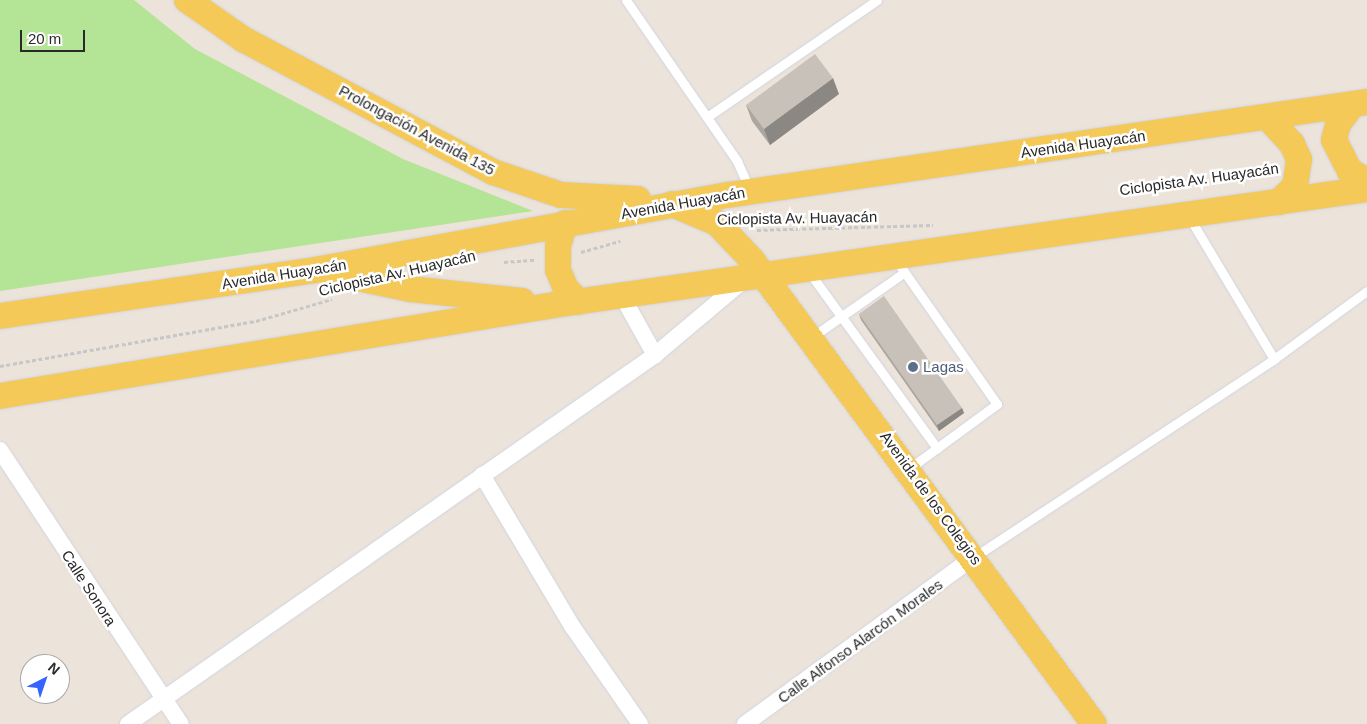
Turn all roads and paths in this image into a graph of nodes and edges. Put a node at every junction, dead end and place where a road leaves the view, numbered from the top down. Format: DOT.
graph roads {
  1 [pos="187,0"];
  2 [pos="626,0"];
  3 [pos="877,0"];
  4 [pos="1360,103"];
  5 [pos="706,117"];
  6 [pos="1267,117"];
  7 [pos="1367,181"];
  8 [pos="1367,188"];
  9 [pos="739,194"];
  10 [pos="665,202"];
  11 [pos="1279,202"];
  12 [pos="1188,214"];
  13 [pos="565,223"];
  14 [pos="942,224"];
  15 [pos="728,232"];
  16 [pos="625,240"];
  17 [pos="558,259"];
  18 [pos="495,263"];
  19 [pos="900,264"];
  20 [pos="315,270"];
  21 [pos="808,271"];
  22 [pos="754,278"];
  23 [pos="1367,290"];
  24 [pos="622,296"];
  25 [pos="335,298"];
  26 [pos="567,304"];
  27 [pos="0,316"];
  28 [pos="842,317"];
  29 [pos="812,337"];
  30 [pos="655,355"];
  31 [pos="1274,359"];
  32 [pos="0,366"];
  33 [pos="0,396"];
  34 [pos="937,448"];
  35 [pos="0,450"];
  36 [pos="910,468"];
  37 [pos="482,475"];
  38 [pos="974,557"];
  39 [pos="162,700"];
  40 [pos="128,724"];
  41 [pos="181,724"];
  42 [pos="640,724"];
  43 [pos="745,724"];
  44 [pos="1094,724"];
  1 -- 10 [label="main road, Prolongación Avenida 135"];
  2 -- 5 [label="lane"];
  3 -- 5 [label="lane"];
  4 -- 6 [label="main road, Avenida Huayacán"];
  4 -- 7 [label="main road"];
  5 -- 9 [label="lane"];
  6 -- 9 [label="main road, Avenida Huayacán"];
  6 -- 11 [label="main road"];
  8 -- 11 [label="main road"];
  9 -- 10 [label="main road, Avenida Huayacán"];
  10 -- 13 [label="main road, Avenida Huayacán"];
  10 -- 15 [label="main road"];
  11 -- 12 [label="main road"];
  12 -- 19 [label="main road"];
  12 -- 31 [label="lane"];
  13 -- 17 [label="main road"];
  13 -- 20 [label="main road, Avenida Huayacán"];
  14 -- 15 [label="path, Ciclopista Av. Huayacán"];
  15 -- 22 [label="main road, Avenida de los Colegios"];
  16 -- 17 [label="path, Ciclopista Av. Huayacán"];
  17 -- 18 [label="path, Ciclopista Av. Huayacán"];
  17 -- 26 [label="main road"];
  19 -- 21 [label="main road"];
  19 -- 28 [label="lane"];
  19 -- 34 [label="lane"];
  20 -- 26 [label="main road"];
  20 -- 27 [label="main road, Avenida Huayacán"];
  21 -- 22 [label="main road"];
  21 -- 28 [label="lane"];
  22 -- 24 [label="main road"];
  22 -- 29 [label="main road, Avenida de los Colegios"];
  22 -- 30 [label="street"];
  23 -- 31 [label="lane"];
  24 -- 26 [label="main road"];
  24 -- 30 [label="street"];
  25 -- 32 [label="path, Ciclopista Av. Huayacán"];
  26 -- 33 [label="main road"];
  28 -- 29 [label="lane"];
  28 -- 34 [label="lane"];
  29 -- 36 [label="main road, Avenida de los Colegios"];
  30 -- 37 [label="street"];
  31 -- 38 [label="lane"];
  34 -- 36 [label="lane"];
  35 -- 39 [label="street, Calle Sonora"];
  36 -- 38 [label="main road, Avenida de los Colegios"];
  37 -- 39 [label="street"];
  37 -- 42 [label="street"];
  38 -- 43 [label="street, Calle Alfonso Alarcón Morales"];
  38 -- 44 [label="main road, Avenida de los Colegios"];
  39 -- 40 [label="street"];
  39 -- 41 [label="street, Calle Sonora"];
}
